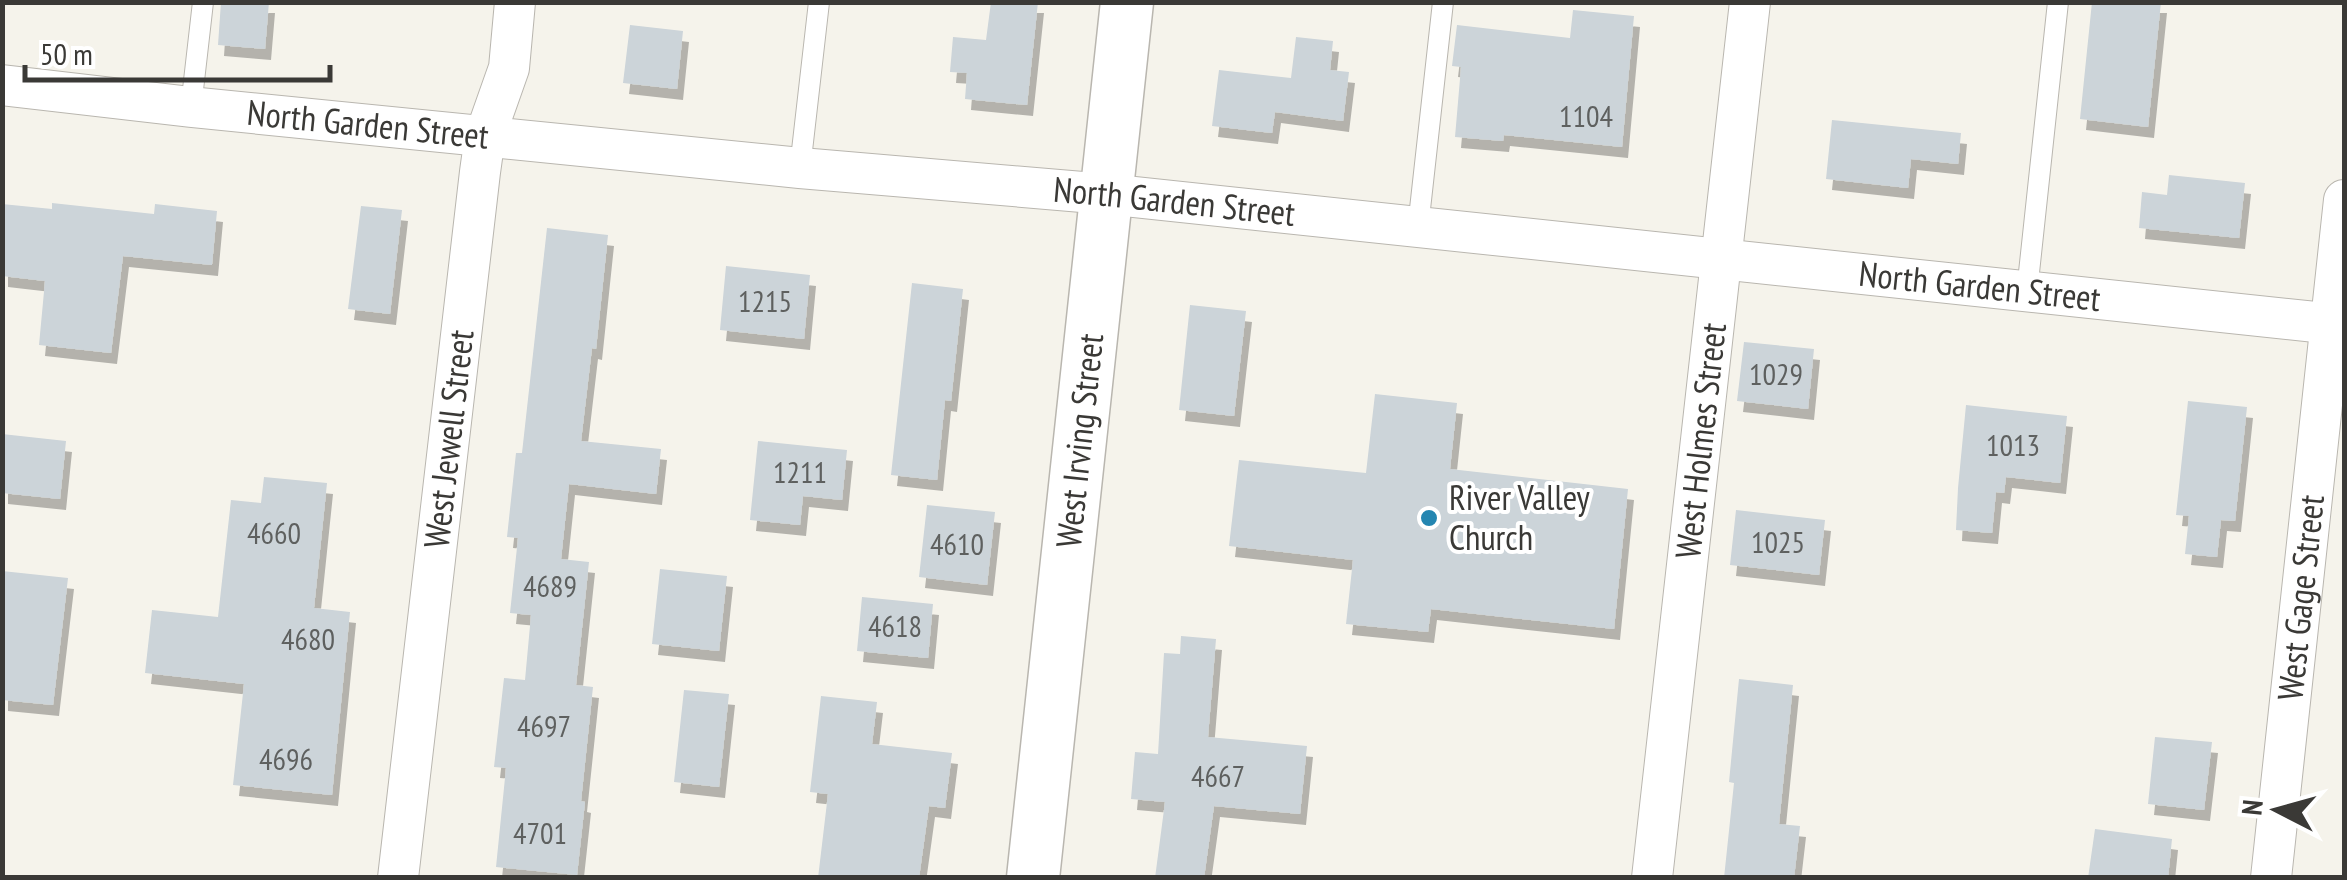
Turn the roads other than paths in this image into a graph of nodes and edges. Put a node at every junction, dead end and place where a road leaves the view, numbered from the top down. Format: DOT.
graph roads {
  1 [pos="203,2"];
  2 [pos="515,2"];
  3 [pos="819,2"];
  4 [pos="1127,2"];
  5 [pos="1442,2"];
  6 [pos="1750,2"];
  7 [pos="2058,2"];
  8 [pos="2,85"];
  9 [pos="191,107"];
  10 [pos="486,136"];
  11 [pos="800,168"];
  12 [pos="1106,194"];
  13 [pos="2344,200"];
  14 [pos="1418,227"];
  15 [pos="1722,260"];
  16 [pos="2027,292"];
  17 [pos="2338,325"];
  18 [pos="398,878"];
  19 [pos="1032,878"];
  20 [pos="1652,878"];
  21 [pos="2271,878"];
  1 -- 9 [label="lane"];
  2 -- 10 [label="street, West Jewell Street"];
  3 -- 11 [label="lane"];
  4 -- 12 [label="street, West Irving Street"];
  5 -- 14 [label="lane"];
  6 -- 15 [label="street, West Holmes Street"];
  7 -- 16 [label="lane"];
  8 -- 9 [label="street, North Garden Street"];
  9 -- 10 [label="street, North Garden Street"];
  10 -- 11 [label="street, North Garden Street"];
  10 -- 18 [label="street, West Jewell Street"];
  11 -- 12 [label="street, North Garden Street"];
  12 -- 14 [label="street, North Garden Street"];
  12 -- 19 [label="street, West Irving Street"];
  13 -- 17 [label="street, West Gage Street"];
  14 -- 15 [label="street, North Garden Street"];
  15 -- 16 [label="street, North Garden Street"];
  15 -- 20 [label="street, West Holmes Street"];
  16 -- 17 [label="street, North Garden Street"];
  17 -- 21 [label="street, West Gage Street"];
}
